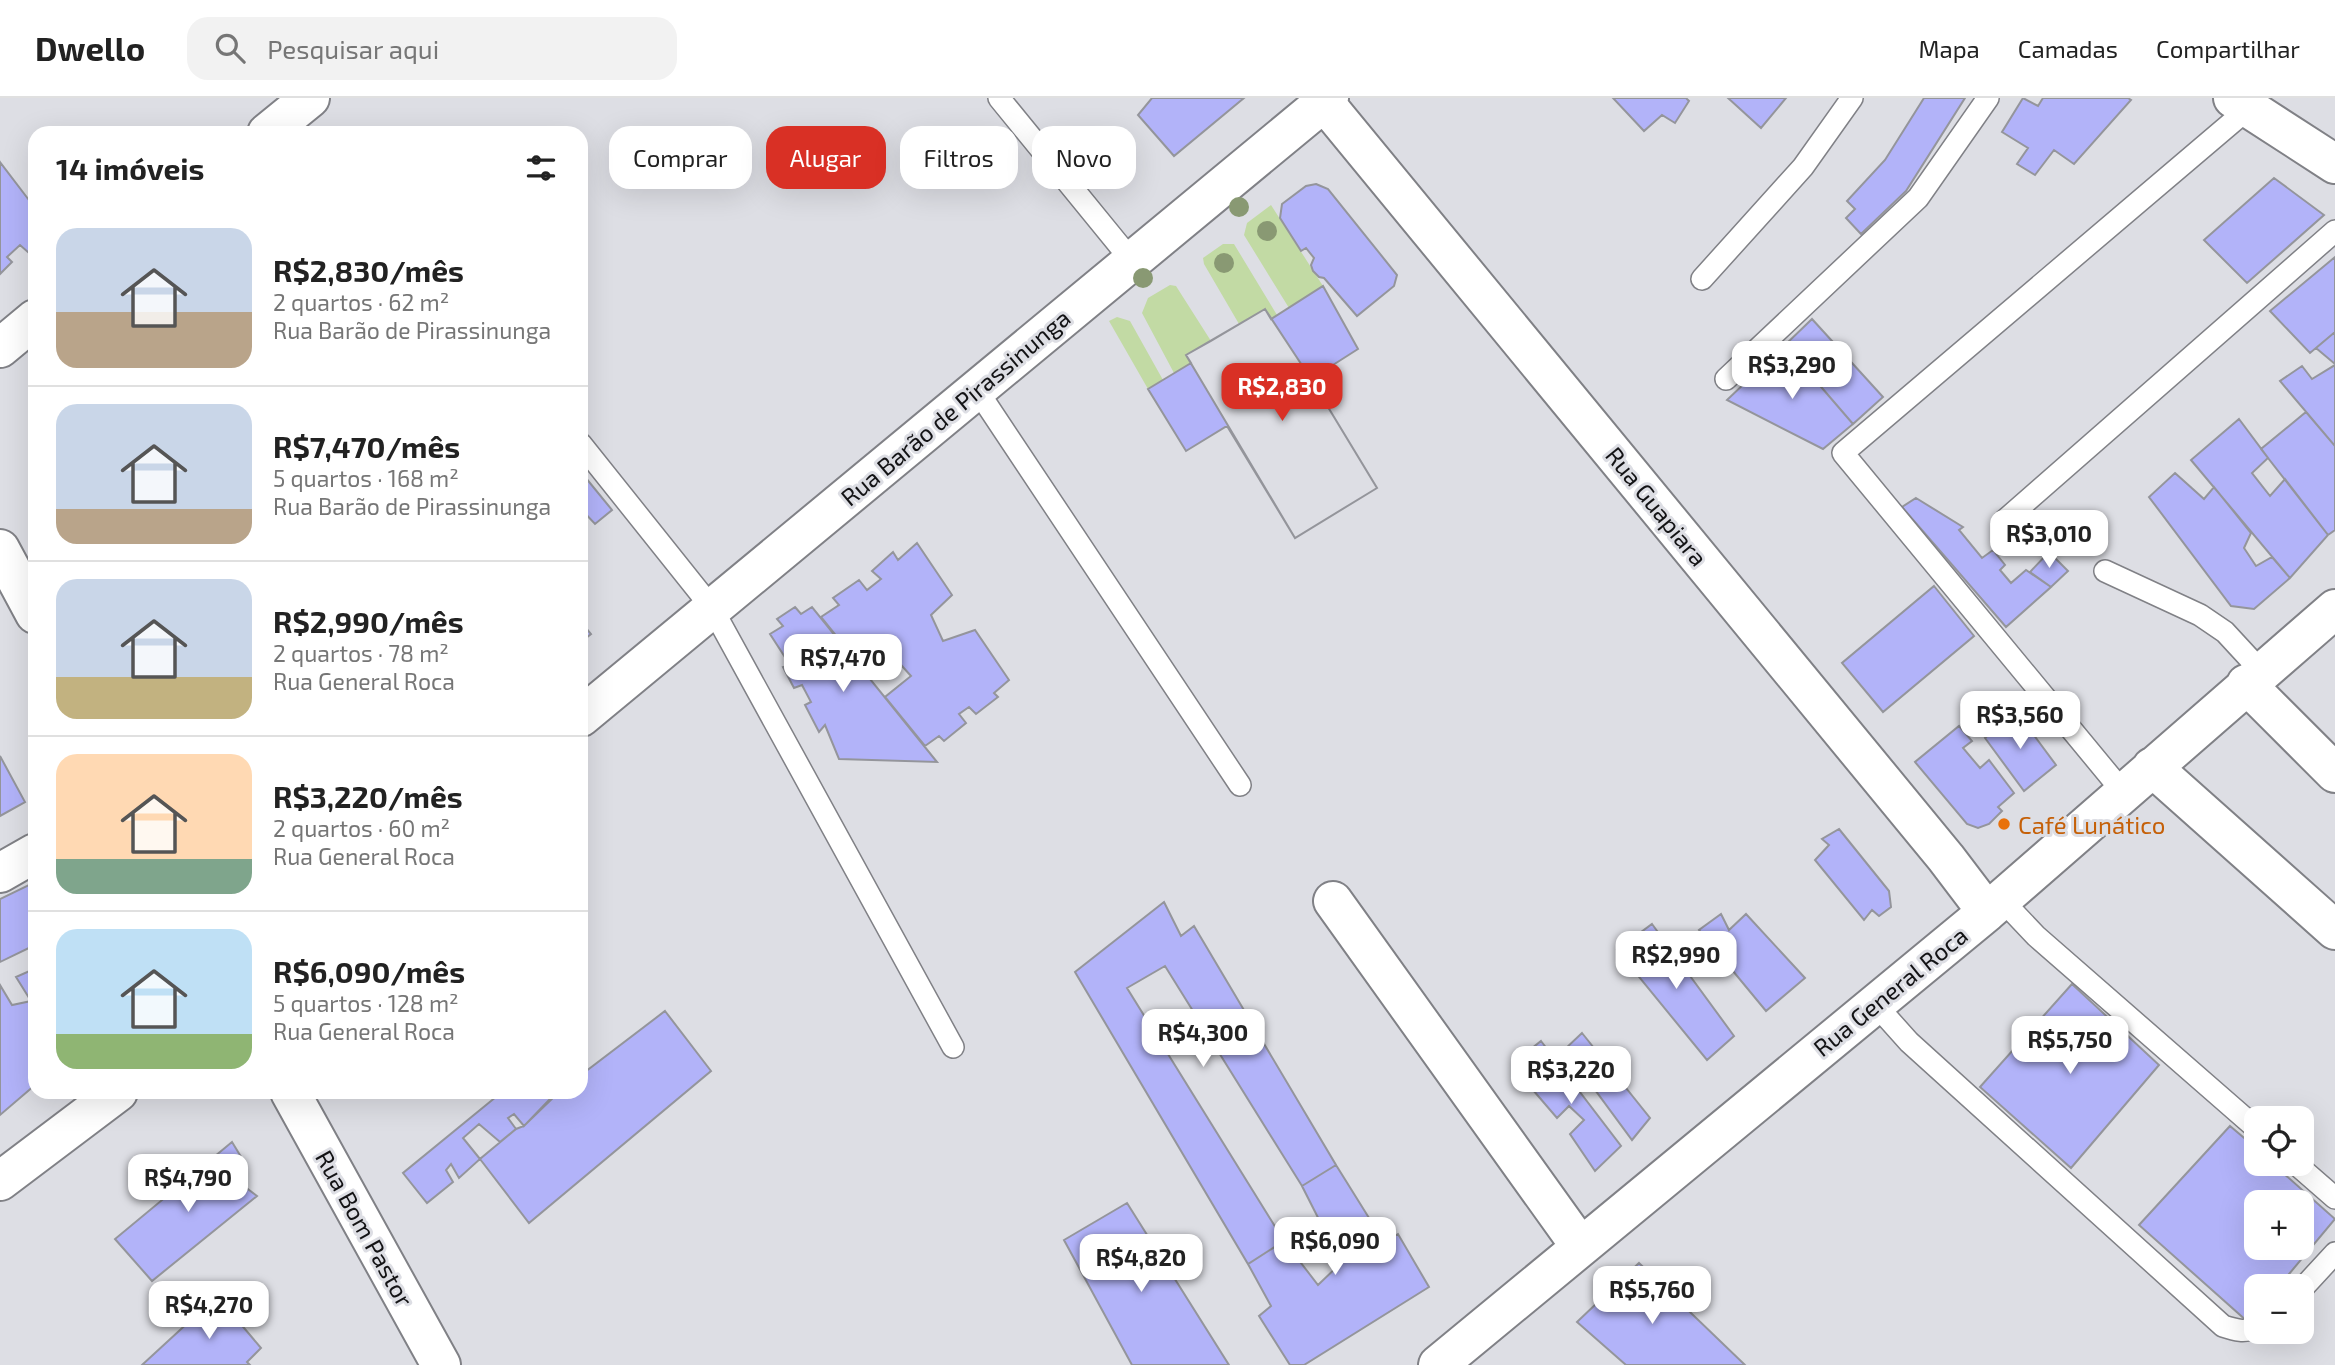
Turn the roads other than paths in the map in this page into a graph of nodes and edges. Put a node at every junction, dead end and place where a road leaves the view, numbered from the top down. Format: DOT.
graph roads {
  1 [pos="310,98"];
  2 [pos="999,98"];
  3 [pos="1852,98"];
  4 [pos="1988,98"];
  5 [pos="1327,100"];
  6 [pos="2241,103"];
  7 [pos="276,126"];
  8 [pos="2335,164"];
  9 [pos="2335,231"];
  10 [pos="1132,261"];
  11 [pos="1702,279"];
  12 [pos="28,325"];
  13 [pos="0,348"];
  14 [pos="1726,379"];
  15 [pos="977,390"];
  16 [pos="588,453"];
  17 [pos="2004,522"];
  18 [pos="0,549"];
  19 [pos="2105,571"];
  20 [pos="28,601"];
  21 [pos="712,608"];
  22 [pos="2335,608"];
  23 [pos="2253,678"];
  24 [pos="588,711"];
  25 [pos="2152,767"];
  26 [pos="2335,773"];
  27 [pos="1240,785"];
  28 [pos="2123,792"];
  29 [pos="28,857"];
  30 [pos="0,873"];
  31 [pos="1333,901"];
  32 [pos="1994,906"];
  33 [pos="2335,930"];
  34 [pos="1875,1004"];
  35 [pos="953,1047"];
  36 [pos="109,1099"];
  37 [pos="296,1099"];
  38 [pos="2244,1118"];
  39 [pos="2310,1176"];
  40 [pos="0,1181"];
  41 [pos="2335,1198"];
  42 [pos="1580,1246"];
  43 [pos="2335,1253"];
  44 [pos="2314,1276"];
  45 [pos="2244,1331"];
  46 [pos="441,1365"];
  47 [pos="1438,1365"];
  1 -- 7 [label="street"];
  2 -- 10 [label="lane"];
  3 -- 11 [label="lane"];
  4 -- 14 [label="lane"];
  5 -- 10 [label="street, Rua Barão de Pirassinunga"];
  5 -- 32 [label="street, Rua Guapiara"];
  6 -- 8 [label="street"];
  6 -- 28 [label="lane"];
  9 -- 17 [label="lane"];
  10 -- 15 [label="street, Rua Barão de Pirassinunga"];
  12 -- 13 [label="street"];
  15 -- 21 [label="street, Rua Barão de Pirassinunga"];
  15 -- 27 [label="lane"];
  16 -- 21 [label="lane"];
  18 -- 20 [label="street"];
  19 -- 23 [label="lane"];
  21 -- 24 [label="street, Rua Barão de Pirassinunga"];
  21 -- 35 [label="lane"];
  22 -- 23 [label="street, Rua General Roca"];
  23 -- 25 [label="street, Rua General Roca"];
  23 -- 26 [label="street"];
  25 -- 28 [label="street, Rua General Roca"];
  25 -- 33 [label="street"];
  28 -- 32 [label="street, Rua General Roca"];
  29 -- 30 [label="street"];
  31 -- 42 [label="street"];
  32 -- 34 [label="street, Rua General Roca"];
  32 -- 38 [label="lane"];
  34 -- 42 [label="street, Rua General Roca"];
  34 -- 45 [label="lane"];
  36 -- 40 [label="street"];
  37 -- 46 [label="street, Rua Bom Pastor"];
  39 -- 41 [label="lane"];
  42 -- 47 [label="street, Rua General Roca"];
  43 -- 44 [label="lane"];
}
